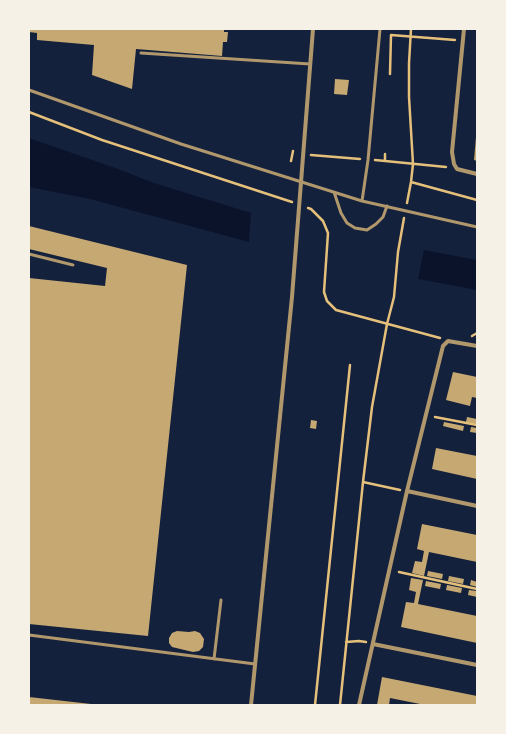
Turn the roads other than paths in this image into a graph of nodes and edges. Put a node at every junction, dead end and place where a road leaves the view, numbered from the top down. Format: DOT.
graph roads {
  1 [pos="313,29"];
  2 [pos="380,29"];
  3 [pos="464,29"];
  4 [pos="140,53"];
  5 [pos="310,64"];
  6 [pos="29,90"];
  7 [pos="477,174"];
  8 [pos="301,181"];
  9 [pos="334,192"];
  10 [pos="362,201"];
  11 [pos="387,206"];
  12 [pos="477,227"];
  13 [pos="29,254"];
  14 [pos="73,265"];
  15 [pos="477,346"];
  16 [pos="408,491"];
  17 [pos="477,506"];
  18 [pos="221,600"];
  19 [pos="29,635"];
  20 [pos="373,644"];
  21 [pos="214,659"];
  22 [pos="255,664"];
  23 [pos="477,666"];
  24 [pos="250,705"];
  25 [pos="359,705"];
  1 -- 5 [label="street"];
  2 -- 10 [label="lane"];
  3 -- 7 [label="street"];
  4 -- 5 [label="lane"];
  5 -- 8 [label="street"];
  6 -- 8 [label="lane"];
  8 -- 9 [label="lane"];
  8 -- 22 [label="street"];
  9 -- 10 [label="lane"];
  9 -- 11 [label="lane"];
  10 -- 11 [label="lane"];
  11 -- 12 [label="lane"];
  13 -- 14 [label="lane"];
  15 -- 16 [label="street"];
  16 -- 17 [label="street"];
  16 -- 20 [label="street"];
  18 -- 21 [label="lane"];
  19 -- 21 [label="lane"];
  20 -- 23 [label="street"];
  20 -- 25 [label="street"];
  21 -- 22 [label="lane"];
  22 -- 24 [label="street"];
}
